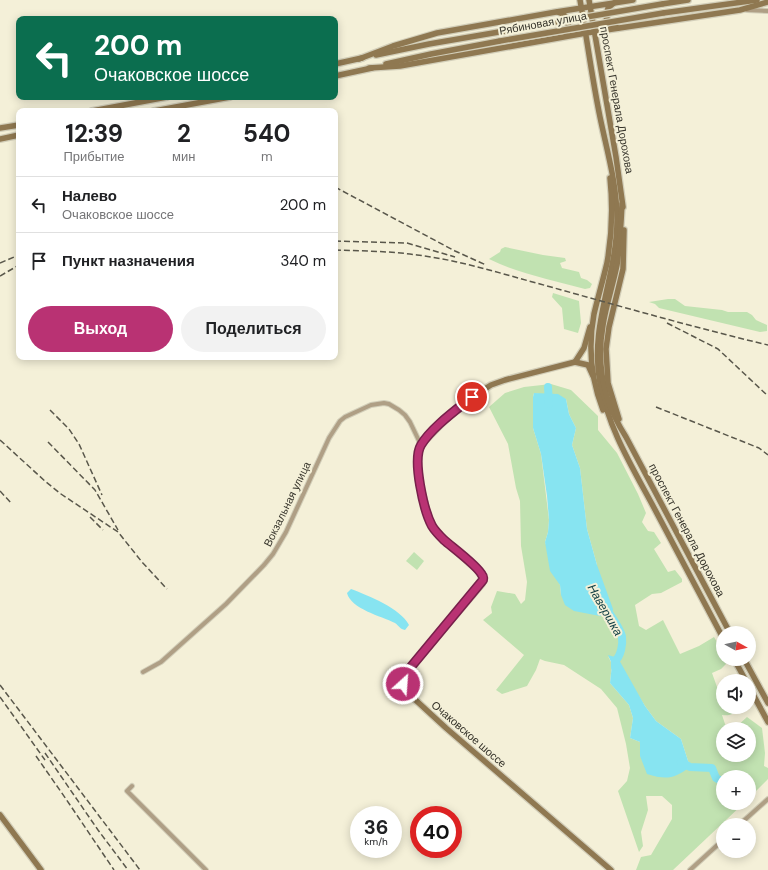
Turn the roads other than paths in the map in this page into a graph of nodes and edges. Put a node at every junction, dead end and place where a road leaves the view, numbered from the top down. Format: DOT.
graph roads {
  1 [pos="580,0"];
  2 [pos="633,0"];
  3 [pos="688,0"];
  4 [pos="757,0"];
  5 [pos="615,2"];
  6 [pos="768,2"];
  7 [pos="590,3"];
  8 [pos="582,8"];
  9 [pos="740,10"];
  10 [pos="768,11"];
  11 [pos="556,12"];
  12 [pos="620,28"];
  13 [pos="595,32"];
  14 [pos="586,33"];
  15 [pos="559,38"];
  16 [pos="359,59"];
  17 [pos="338,63"];
  18 [pos="369,68"];
  19 [pos="338,75"];
  20 [pos="151,100"];
  21 [pos="214,100"];
  22 [pos="108,108"];
  23 [pos="170,108"];
  24 [pos="16,125"];
  25 [pos="0,128"];
  26 [pos="604,134"];
  27 [pos="16,136"];
  28 [pos="0,139"];
  29 [pos="597,302"];
  30 [pos="575,362"];
  31 [pos="593,376"];
  32 [pos="620,444"];
  33 [pos="421,445"];
  34 [pos="717,626"];
  35 [pos="726,626"];
  36 [pos="748,666"];
  37 [pos="143,672"];
  38 [pos="756,700"];
  39 [pos="768,703"];
  40 [pos="768,722"];
  41 [pos="132,786"];
  42 [pos="768,799"];
  43 [pos="0,815"];
  44 [pos="747,818"];
  45 [pos="716,846"];
  46 [pos="41,870"];
  47 [pos="206,870"];
  48 [pos="611,870"];
  49 [pos="690,870"];
  1 -- 8 [label="main road, проспект Генерала Дорохова"];
  2 -- 5 [label="main road"];
  3 -- 16 [label="main road, Рябиновая улица, bridge"];
  4 -- 18 [label="main road, Рябиновая улица, bridge"];
  5 -- 7 [label="main road"];
  5 -- 12 [label="main road"];
  6 -- 9 [label="main road"];
  7 -- 8 [label="main road"];
  7 -- 13 [label="main road, проспект Генерала Дорохова"];
  8 -- 11 [label="main road"];
  8 -- 14 [label="main road, проспект Генерала Дорохова"];
  9 -- 10 [label="street"];
  9 -- 12 [label="main road"];
  11 -- 15 [label="main road"];
  11 -- 16 [label="main road"];
  12 -- 13 [label="main road"];
  13 -- 14 [label="main road"];
  13 -- 35 [label="main road, проспект Генерала Дорохова"];
  14 -- 15 [label="main road"];
  14 -- 26 [label="main road, проспект Генерала Дорохова"];
  15 -- 18 [label="main road"];
  16 -- 17 [label="main road, Рябиновая улица"];
  18 -- 19 [label="main road, Рябиновая улица"];
  20 -- 22 [label="main road"];
  21 -- 23 [label="main road"];
  24 -- 25 [label="main road"];
  26 -- 29 [label="main road, проспект Генерала Дорохова"];
  26 -- 32 [label="main road, проспект Генерала Дорохова"];
  27 -- 28 [label="main road"];
  29 -- 30 [label="main road"];
  29 -- 31 [label="main road, проспект Генерала Дорохова"];
  30 -- 31 [label="main road"];
  30 -- 33 [label="main road"];
  31 -- 32 [label="main road, проспект Генерала Дорохова"];
  32 -- 34 [label="main road, проспект Генерала Дорохова"];
  33 -- 37 [label="street, Вокзальная улица"];
  33 -- 48 [label="main road, Очаковское шоссе"];
  36 -- 39 [label="main road"];
  38 -- 40 [label="main road"];
  41 -- 47 [label="street"];
  42 -- 44 [label="street"];
  43 -- 46 [label="main road"];
  45 -- 49 [label="street"];
}
